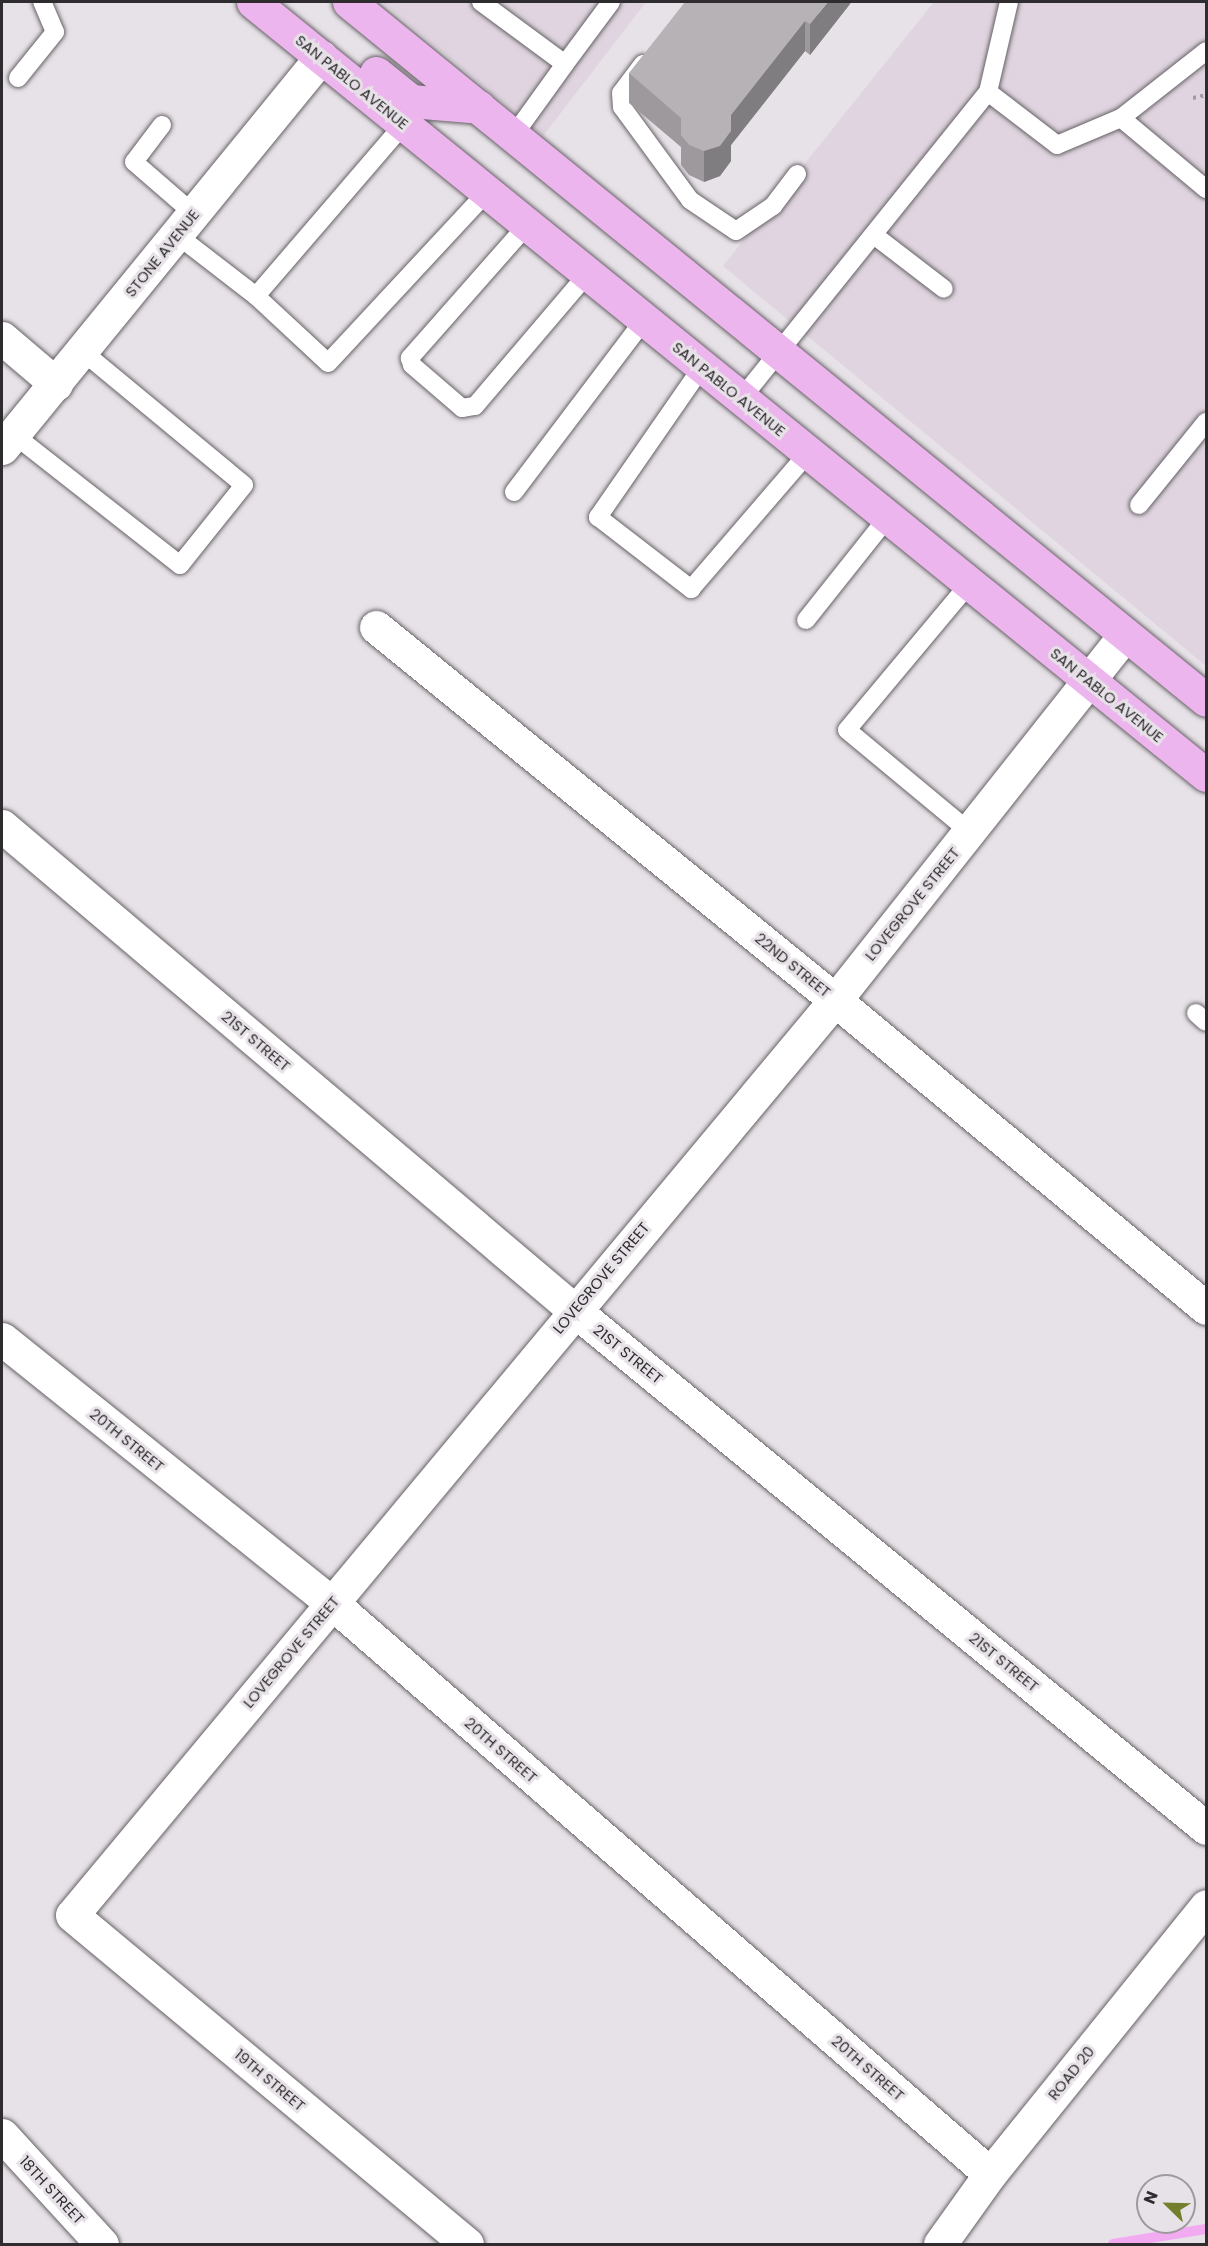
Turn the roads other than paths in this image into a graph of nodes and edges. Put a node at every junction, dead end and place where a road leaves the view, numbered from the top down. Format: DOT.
graph roads {
  1 [pos="42,2"];
  2 [pos="253,2"];
  3 [pos="349,2"];
  4 [pos="481,2"];
  5 [pos="611,2"];
  6 [pos="1009,2"];
  7 [pos="656,47"];
  8 [pos="1206,51"];
  9 [pos="321,57"];
  10 [pos="565,64"];
  11 [pos="18,78"];
  12 [pos="988,92"];
  13 [pos="478,107"];
  14 [pos="1121,118"];
  15 [pos="404,124"];
  16 [pos="162,125"];
  17 [pos="513,136"];
  18 [pos="797,174"];
  19 [pos="1206,189"];
  20 [pos="487,192"];
  21 [pos="185,225"];
  22 [pos="528,225"];
  23 [pos="874,235"];
  24 [pos="588,273"];
  25 [pos="944,289"];
  26 [pos="256,296"];
  27 [pos="644,320"];
  28 [pos="2,338"];
  29 [pos="83,352"];
  30 [pos="780,353"];
  31 [pos="702,367"];
  32 [pos="56,384"];
  33 [pos="741,399"];
  34 [pos="1206,422"];
  35 [pos="7,441"];
  36 [pos="808,453"];
  37 [pos="514,492"];
  38 [pos="1139,505"];
  39 [pos="888,517"];
  40 [pos="969,584"];
  41 [pos="806,620"];
  42 [pos="376,627"];
  43 [pos="1124,636"];
  44 [pos="1089,681"];
  45 [pos="1206,699"];
  46 [pos="1206,775"];
  47 [pos="2,826"];
  48 [pos="970,833"];
  49 [pos="835,1000"];
  50 [pos="1206,1308"];
  51 [pos="574,1310"];
  52 [pos="2,1339"];
  53 [pos="332,1603"];
  54 [pos="1206,1828"];
  55 [pos="1206,1906"];
  56 [pos="72,1915"];
  57 [pos="2,2135"];
  58 [pos="990,2174"];
  59 [pos="102,2244"];
  60 [pos="467,2244"];
  61 [pos="940,2244"];
  1 -- 11 [label="lane"];
  2 -- 9 [label="main road, SAN PABLO AVENUE"];
  3 -- 13 [label="main road"];
  4 -- 10 [label="lane"];
  5 -- 10 [label="lane"];
  6 -- 12 [label="lane"];
  7 -- 18 [label="lane"];
  8 -- 14 [label="lane"];
  9 -- 13 [label="main road"];
  9 -- 15 [label="main road, SAN PABLO AVENUE"];
  9 -- 21 [label="street, STONE AVENUE"];
  10 -- 17 [label="lane"];
  12 -- 14 [label="lane"];
  12 -- 23 [label="lane"];
  13 -- 17 [label="main road"];
  14 -- 19 [label="lane"];
  15 -- 20 [label="main road, SAN PABLO AVENUE"];
  15 -- 26 [label="lane"];
  16 -- 21 [label="lane"];
  17 -- 30 [label="main road"];
  20 -- 22 [label="main road, SAN PABLO AVENUE"];
  20 -- 26 [label="lane"];
  21 -- 26 [label="lane"];
  21 -- 29 [label="street, STONE AVENUE"];
  22 -- 24 [label="main road, SAN PABLO AVENUE"];
  22 -- 24 [label="lane"];
  23 -- 25 [label="lane"];
  23 -- 30 [label="lane"];
  24 -- 27 [label="main road, SAN PABLO AVENUE"];
  27 -- 31 [label="main road, SAN PABLO AVENUE"];
  27 -- 37 [label="lane"];
  28 -- 32 [label="street"];
  29 -- 32 [label="street, STONE AVENUE"];
  29 -- 35 [label="lane"];
  30 -- 33 [label="lane"];
  30 -- 43 [label="main road"];
  31 -- 33 [label="main road, SAN PABLO AVENUE"];
  31 -- 36 [label="lane"];
  32 -- 35 [label="street, STONE AVENUE"];
  33 -- 36 [label="main road, SAN PABLO AVENUE"];
  34 -- 38 [label="lane"];
  36 -- 39 [label="main road, SAN PABLO AVENUE"];
  39 -- 40 [label="main road, SAN PABLO AVENUE"];
  39 -- 41 [label="lane"];
  40 -- 44 [label="main road, SAN PABLO AVENUE"];
  40 -- 48 [label="lane"];
  42 -- 49 [label="street, 22ND STREET"];
  43 -- 44 [label="street, LOVEGROVE STREET"];
  43 -- 45 [label="main road"];
  44 -- 46 [label="main road, SAN PABLO AVENUE"];
  44 -- 48 [label="street, LOVEGROVE STREET"];
  47 -- 51 [label="street, 21ST STREET"];
  48 -- 49 [label="street, LOVEGROVE STREET"];
  49 -- 50 [label="street, 22ND STREET"];
  49 -- 51 [label="street, LOVEGROVE STREET"];
  51 -- 53 [label="street, LOVEGROVE STREET"];
  51 -- 54 [label="street, 21ST STREET"];
  52 -- 53 [label="street, 20TH STREET"];
  53 -- 56 [label="street, LOVEGROVE STREET"];
  53 -- 58 [label="street, 20TH STREET"];
  55 -- 58 [label="street, ROAD 20"];
  56 -- 60 [label="street, 19TH STREET"];
  57 -- 59 [label="street, 18TH STREET"];
  58 -- 61 [label="street, ROAD 20"];
}
